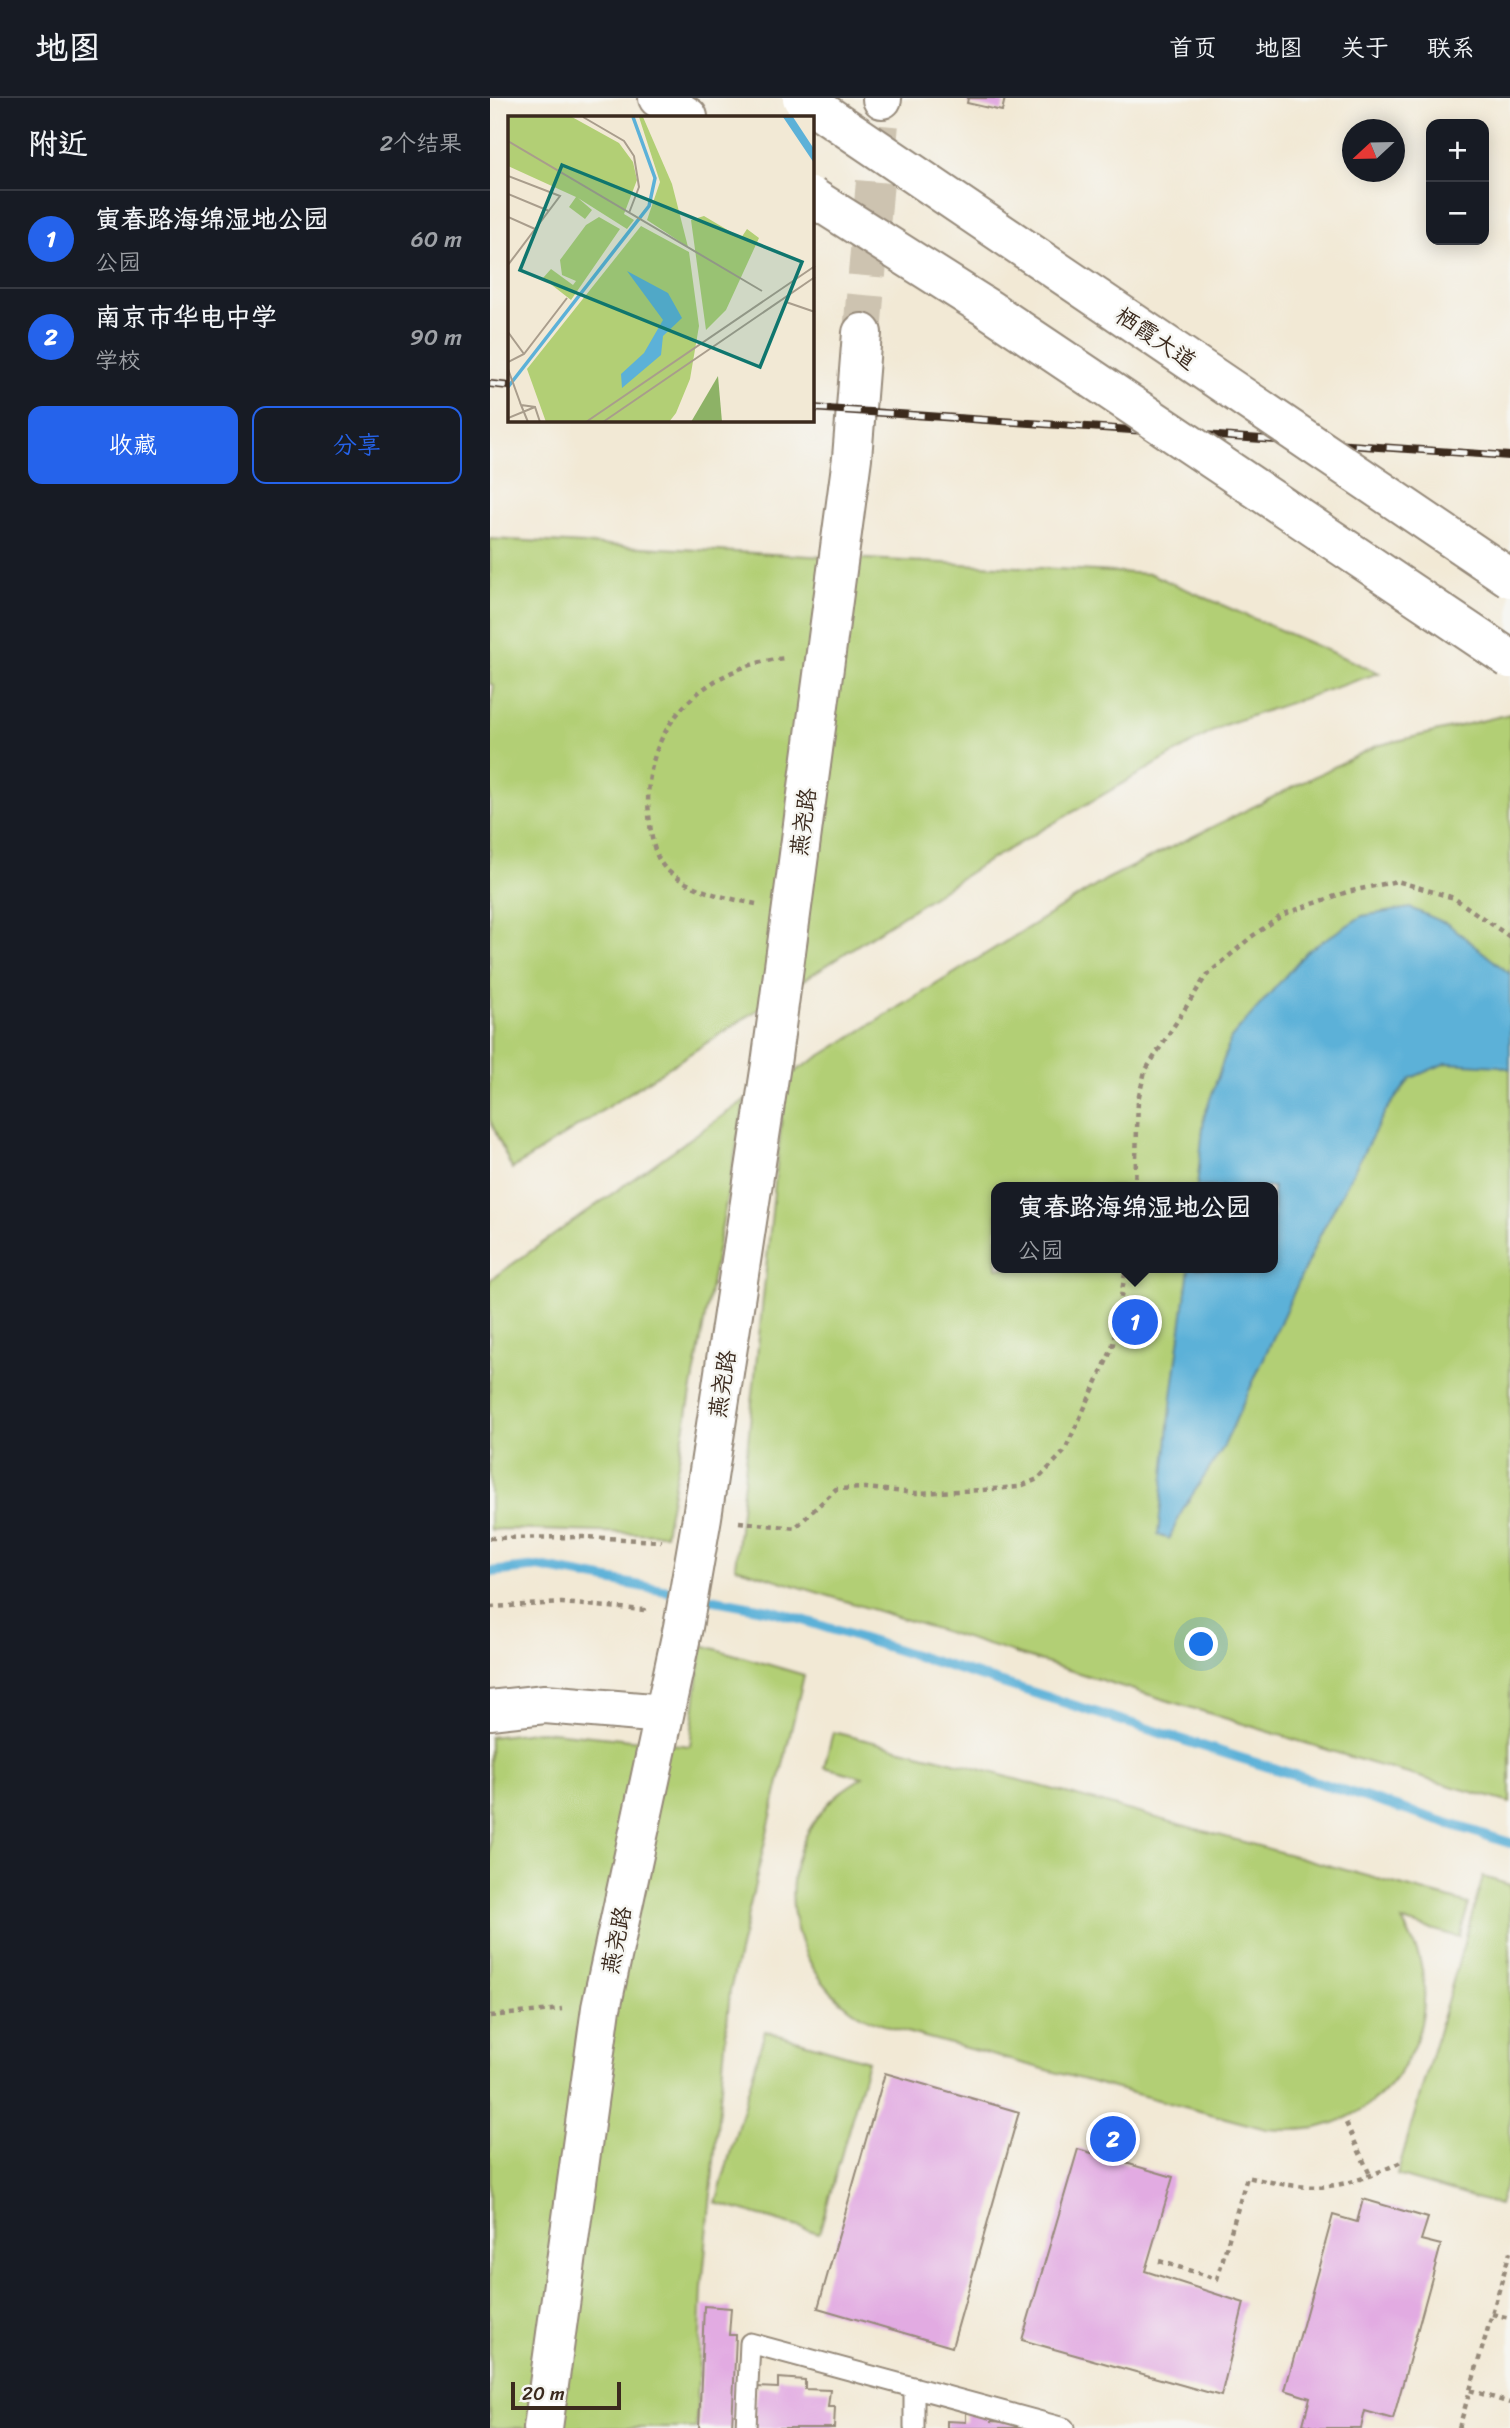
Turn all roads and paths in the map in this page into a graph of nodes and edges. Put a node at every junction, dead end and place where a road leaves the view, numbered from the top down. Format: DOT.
graph roads {
  1 [pos="658,98"];
  2 [pos="802,98"];
  3 [pos="686,116"];
  4 [pos="814,198"];
  5 [pos="862,333"];
  6 [pos="1510,578"];
  7 [pos="826,654"];
  8 [pos="1510,659"];
  9 [pos="761,905"];
  10 [pos="1510,937"];
  11 [pos="1135,1182"];
  12 [pos="1125,1273"];
  13 [pos="702,1517"];
  14 [pos="490,1538"];
  15 [pos="490,1607"];
  16 [pos="642,1623"];
  17 [pos="490,1710"];
  18 [pos="664,1714"];
  19 [pos="601,2008"];
  20 [pos="490,2016"];
  21 [pos="1346,2123"];
  22 [pos="1401,2162"];
  23 [pos="1371,2177"];
  24 [pos="1510,2252"];
  25 [pos="1159,2261"];
  26 [pos="1492,2314"];
  27 [pos="1510,2318"];
  28 [pos="914,2387"];
  29 [pos="1470,2390"];
  30 [pos="1510,2403"];
  31 [pos="543,2428"];
  32 [pos="746,2428"];
  33 [pos="914,2428"];
  34 [pos="1064,2428"];
  35 [pos="1460,2428"];
  1 -- 3 [label="main road"];
  2 -- 6 [label="main road, 栖霞大道, bridge"];
  4 -- 8 [label="main road, bridge"];
  5 -- 7 [label="main road, 燕尧路"];
  7 -- 9 [label="path"];
  7 -- 13 [label="main road, 燕尧路"];
  10 -- 11 [label="path"];
  12 -- 13 [label="path"];
  13 -- 14 [label="path"];
  13 -- 18 [label="main road, 燕尧路"];
  15 -- 16 [label="path"];
  17 -- 18 [label="main road"];
  18 -- 19 [label="main road, 燕尧路"];
  19 -- 20 [label="path"];
  19 -- 31 [label="main road, 燕尧路"];
  21 -- 23 [label="path"];
  22 -- 23 [label="path"];
  23 -- 25 [label="path"];
  24 -- 26 [label="path"];
  26 -- 27 [label="path"];
  26 -- 29 [label="path"];
  28 -- 32 [label="lane"];
  28 -- 33 [label="lane"];
  28 -- 34 [label="lane"];
  29 -- 30 [label="path"];
  29 -- 35 [label="path"];
}
